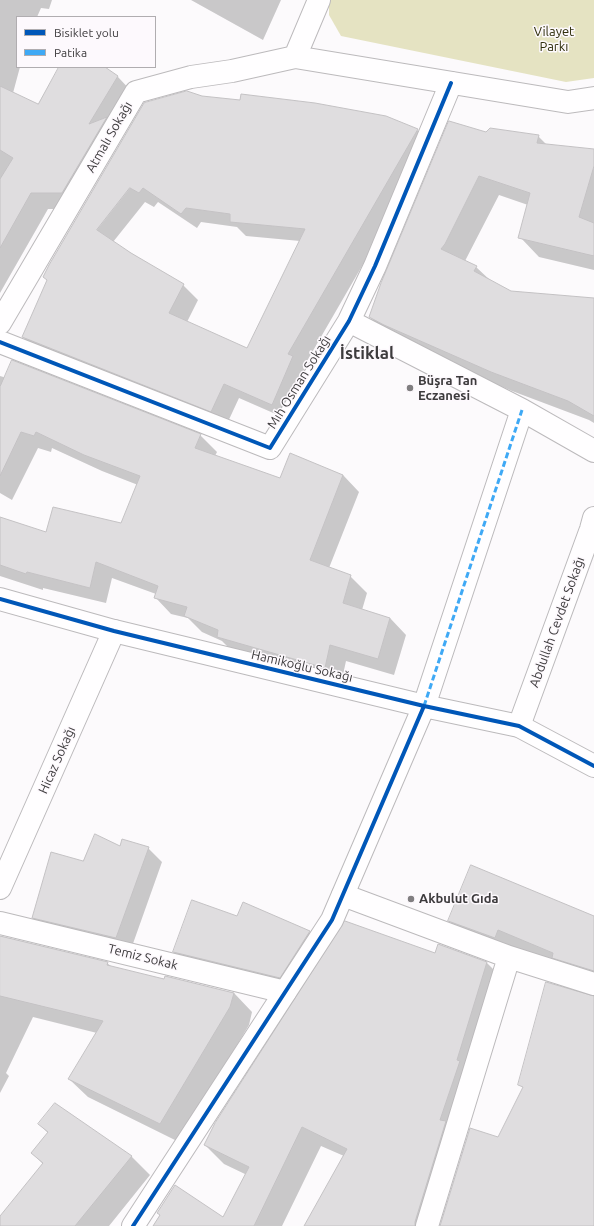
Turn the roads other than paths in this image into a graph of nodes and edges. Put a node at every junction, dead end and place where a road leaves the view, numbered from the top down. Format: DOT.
graph roads {
  1 [pos="319,0"];
  2 [pos="295,57"];
  3 [pos="451,82"];
  4 [pos="594,98"];
  5 [pos="349,321"];
  6 [pos="0,323"];
  7 [pos="0,342"];
  8 [pos="522,410"];
  9 [pos="594,451"];
  10 [pos="594,518"];
  11 [pos="0,599"];
  12 [pos="114,631"];
  13 [pos="424,706"];
  14 [pos="519,726"];
  15 [pos="594,766"];
  16 [pos="0,888"];
  17 [pos="343,895"];
  18 [pos="0,923"];
  19 [pos="509,957"];
  20 [pos="594,984"];
  21 [pos="285,992"];
  22 [pos="133,1226"];
  23 [pos="427,1226"];
  1 -- 2 [label="street"];
  2 -- 3 [label="street"];
  2 -- 6 [label="street, Atmalı Sokağı"];
  3 -- 4 [label="street"];
  3 -- 5 [label="street, Mıh Osman Sokağı"];
  5 -- 7 [label="street, Mıh Osman Sokağı"];
  5 -- 8 [label="street"];
  8 -- 9 [label="street"];
  8 -- 13 [label="street"];
  10 -- 14 [label="street, Abdullah Cevdet Sokağı"];
  11 -- 12 [label="street, Hamikoğlu Sokağı"];
  12 -- 13 [label="street, Hamikoğlu Sokağı"];
  12 -- 16 [label="street, Hicaz Sokağı"];
  13 -- 14 [label="street, Hamikoğlu Sokağı"];
  13 -- 17 [label="street"];
  14 -- 15 [label="street, Hamikoğlu Sokağı"];
  17 -- 19 [label="street"];
  17 -- 21 [label="street"];
  18 -- 21 [label="street, Temiz Sokak"];
  19 -- 20 [label="street"];
  19 -- 23 [label="street"];
  21 -- 22 [label="street"];
}
